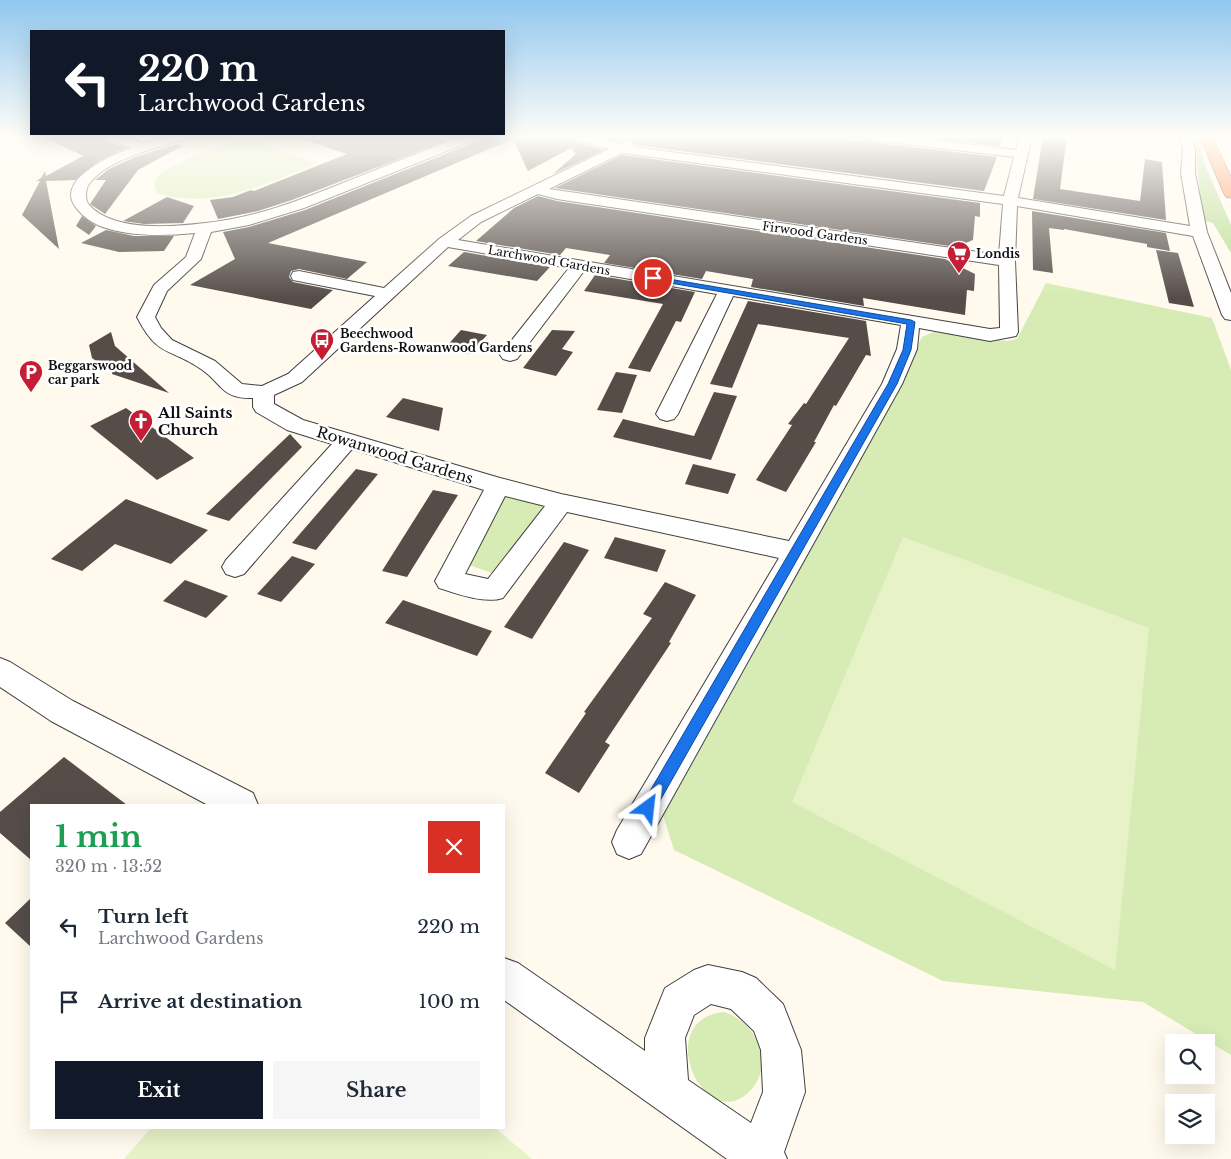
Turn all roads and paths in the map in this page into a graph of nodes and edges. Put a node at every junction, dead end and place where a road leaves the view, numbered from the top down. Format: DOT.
graph roads {
  1 [pos="80,190"];
  2 [pos="336,190"];
  3 [pos="533,190"];
  4 [pos="540,190"];
  5 [pos="928,190"];
  6 [pos="1013,190"];
  7 [pos="1191,190"];
  8 [pos="1010,201"];
  9 [pos="205,228"];
  10 [pos="1199,232"];
  11 [pos="444,242"];
  12 [pos="1007,261"];
  13 [pos="580,265"];
  14 [pos="299,276"];
  15 [pos="727,291"];
  16 [pos="388,294"];
  17 [pos="1231,315"];
  18 [pos="911,322"];
  19 [pos="510,355"];
  20 [pos="264,392"];
  21 [pos="667,414"];
  22 [pos="347,441"];
  23 [pos="498,486"];
  24 [pos="561,502"];
  25 [pos="796,552"];
  26 [pos="235,567"];
  27 [pos="0,671"];
  28 [pos="239,804"];
  29 [pos="628,842"];
  30 [pos="505,977"];
  31 [pos="668,1091"];
  32 [pos="763,1158"];
  1 -- 9 [label="street"];
  2 -- 9 [label="street"];
  3 -- 11 [label="street"];
  4 -- 12 [label="street, Firwood Gardens"];
  5 -- 8 [label="street"];
  6 -- 8 [label="street"];
  7 -- 10 [label="street"];
  8 -- 10 [label="street"];
  8 -- 12 [label="street"];
  9 -- 20 [label="street"];
  10 -- 17 [label="street"];
  11 -- 13 [label="street, Larchwood Gardens"];
  11 -- 16 [label="street"];
  12 -- 18 [label="street, Larchwood Gardens"];
  13 -- 15 [label="street, Larchwood Gardens"];
  13 -- 19 [label="street"];
  14 -- 16 [label="street"];
  15 -- 18 [label="street, Larchwood Gardens"];
  15 -- 21 [label="street"];
  16 -- 20 [label="street"];
  18 -- 25 [label="street"];
  20 -- 22 [label="street, Rowanwood Gardens"];
  22 -- 23 [label="street, Rowanwood Gardens"];
  22 -- 26 [label="street"];
  23 -- 24 [label="street, Rowanwood Gardens"];
  23 -- 24 [label="street"];
  24 -- 25 [label="street, Rowanwood Gardens"];
  25 -- 29 [label="street"];
  27 -- 28 [label="street"];
  30 -- 31 [label="street"];
  31 -- 32 [label="street"];
  31 -- 32 [label="street"];
}
